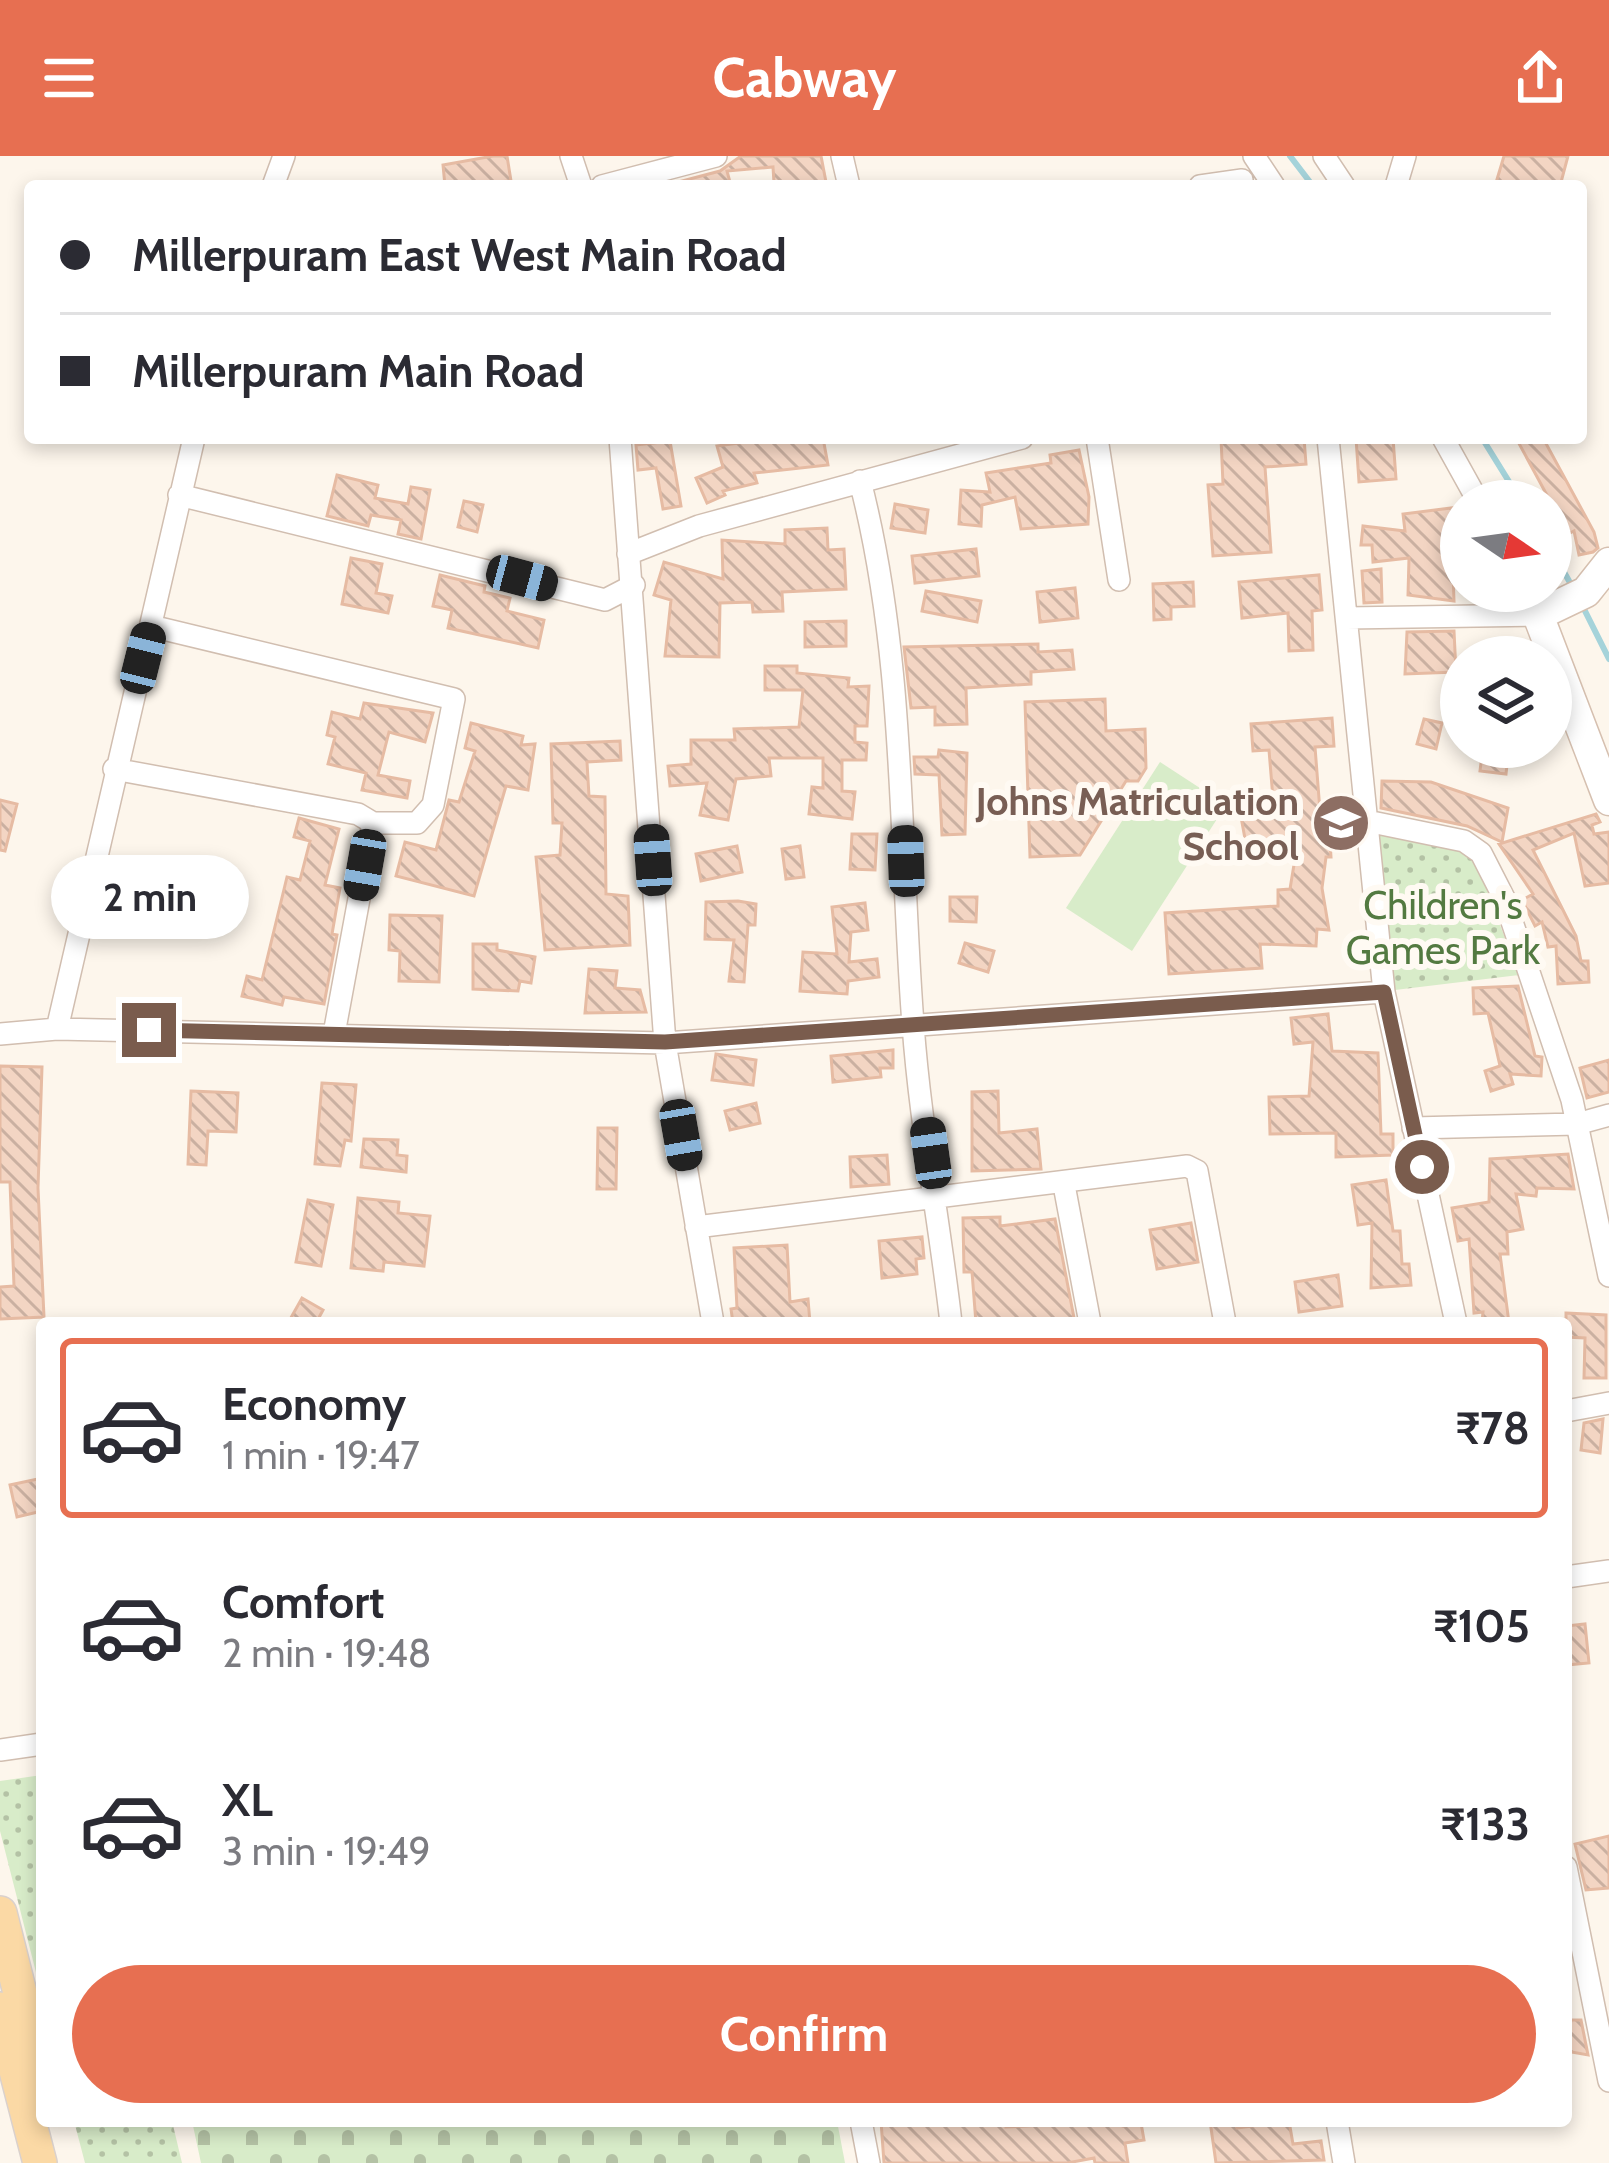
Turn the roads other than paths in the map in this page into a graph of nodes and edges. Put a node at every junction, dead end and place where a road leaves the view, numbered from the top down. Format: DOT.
graph roads {
  1 [pos="713,156"];
  2 [pos="624,180"];
  3 [pos="192,444"];
  4 [pos="620,444"];
  5 [pos="999,444"];
  6 [pos="1097,444"];
  7 [pos="1329,444"];
  8 [pos="1446,444"];
  9 [pos="1466,480"];
  10 [pos="860,481"];
  11 [pos="179,495"];
  12 [pos="628,554"];
  13 [pos="1609,563"];
  14 [pos="1119,580"];
  15 [pos="634,585"];
  16 [pos="1572,598"];
  17 [pos="1440,610"];
  18 [pos="1536,612"];
  19 [pos="1347,618"];
  20 [pos="151,626"];
  21 [pos="114,769"];
  22 [pos="1609,800"];
  23 [pos="1362,820"];
  24 [pos="373,823"];
  25 [pos="1384,992"];
  26 [pos="913,1028"];
  27 [pos="57,1029"];
  28 [pos="0,1034"];
  29 [pos="334,1034"];
  30 [pos="665,1042"];
  31 [pos="1609,1115"];
  32 [pos="1577,1124"];
  33 [pos="1413,1128"];
  34 [pos="1064,1185"];
  35 [pos="937,1194"];
  36 [pos="696,1227"];
  37 [pos="1609,1276"];
  38 [pos="712,1317"];
  39 [pos="950,1317"];
  40 [pos="1089,1317"];
  41 [pos="1225,1317"];
  42 [pos="1455,1317"];
  43 [pos="1609,1403"];
  44 [pos="1572,1410"];
  45 [pos="1609,1571"];
  46 [pos="1572,1576"];
  47 [pos="36,1745"];
  48 [pos="0,1750"];
  49 [pos="1572,1900"];
  50 [pos="0,1913"];
  51 [pos="0,2009"];
  52 [pos="36,2057"];
  53 [pos="1609,2081"];
  54 [pos="53,2127"];
  55 [pos="863,2127"];
  56 [pos="1338,2127"];
  57 [pos="40,2163"];
  58 [pos="62,2163"];
  59 [pos="869,2163"];
  60 [pos="1344,2163"];
  1 -- 2 [label="street"];
  3 -- 11 [label="street"];
  4 -- 12 [label="street"];
  5 -- 10 [label="street"];
  6 -- 14 [label="street"];
  7 -- 19 [label="street"];
  8 -- 9 [label="street"];
  10 -- 12 [label="street"];
  10 -- 26 [label="street"];
  11 -- 15 [label="street"];
  11 -- 20 [label="street"];
  12 -- 15 [label="street"];
  13 -- 16 [label="street"];
  15 -- 30 [label="street"];
  17 -- 19 [label="street"];
  18 -- 22 [label="street"];
  19 -- 23 [label="street"];
  20 -- 21 [label="street"];
  20 -- 24 [label="street"];
  21 -- 24 [label="street"];
  21 -- 27 [label="street"];
  23 -- 25 [label="street"];
  23 -- 32 [label="street"];
  24 -- 29 [label="street"];
  25 -- 26 [label="street"];
  25 -- 33 [label="street"];
  26 -- 30 [label="street"];
  26 -- 35 [label="street"];
  27 -- 28 [label="street"];
  27 -- 29 [label="street"];
  29 -- 30 [label="street"];
  30 -- 36 [label="street"];
  31 -- 32 [label="street"];
  32 -- 33 [label="street"];
  32 -- 37 [label="street"];
  33 -- 42 [label="street"];
  34 -- 35 [label="street"];
  34 -- 40 [label="street"];
  34 -- 41 [label="street"];
  35 -- 36 [label="street"];
  35 -- 39 [label="street"];
  36 -- 38 [label="street"];
  43 -- 44 [label="street"];
  45 -- 46 [label="street"];
  47 -- 48 [label="street"];
  49 -- 53 [label="street"];
  50 -- 52 [label="main road"];
  51 -- 57 [label="main road"];
  54 -- 58 [label="main road"];
  55 -- 59 [label="street"];
  56 -- 60 [label="street"];
}
